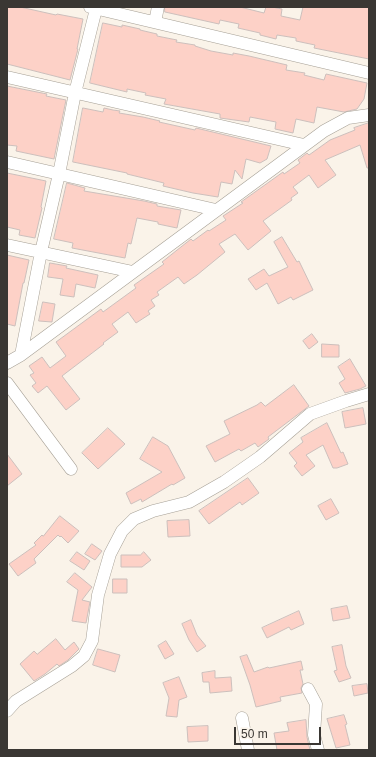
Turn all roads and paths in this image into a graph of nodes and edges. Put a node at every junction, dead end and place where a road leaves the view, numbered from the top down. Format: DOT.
graph roads {
  1 [pos="158,7"];
  2 [pos="93,8"];
  3 [pos="155,22"];
  4 [pos="369,73"];
  5 [pos="7,77"];
  6 [pos="75,93"];
  7 [pos="369,115"];
  8 [pos="304,145"];
  9 [pos="7,162"];
  10 [pos="59,174"];
  11 [pos="216,210"];
  12 [pos="7,245"];
  13 [pos="41,252"];
  14 [pos="133,272"];
  15 [pos="21,355"];
  16 [pos="7,362"];
  17 [pos="7,383"];
  18 [pos="369,394"];
  19 [pos="71,469"];
  20 [pos="308,688"];
  21 [pos="7,711"];
  22 [pos="242,718"];
  23 [pos="248,750"];
  24 [pos="318,750"];
  1 -- 3 [label="street"];
  2 -- 3 [label="street"];
  2 -- 6 [label="street"];
  3 -- 4 [label="street"];
  5 -- 6 [label="street"];
  6 -- 8 [label="street"];
  6 -- 10 [label="street"];
  7 -- 8 [label="street"];
  8 -- 11 [label="street"];
  9 -- 10 [label="street"];
  10 -- 11 [label="street"];
  10 -- 13 [label="street"];
  11 -- 14 [label="street"];
  12 -- 13 [label="street"];
  13 -- 14 [label="street"];
  13 -- 15 [label="street"];
  14 -- 15 [label="street"];
  15 -- 16 [label="street"];
  17 -- 19 [label="street"];
  18 -- 21 [label="street"];
  20 -- 24 [label="street"];
  22 -- 23 [label="street"];
}
